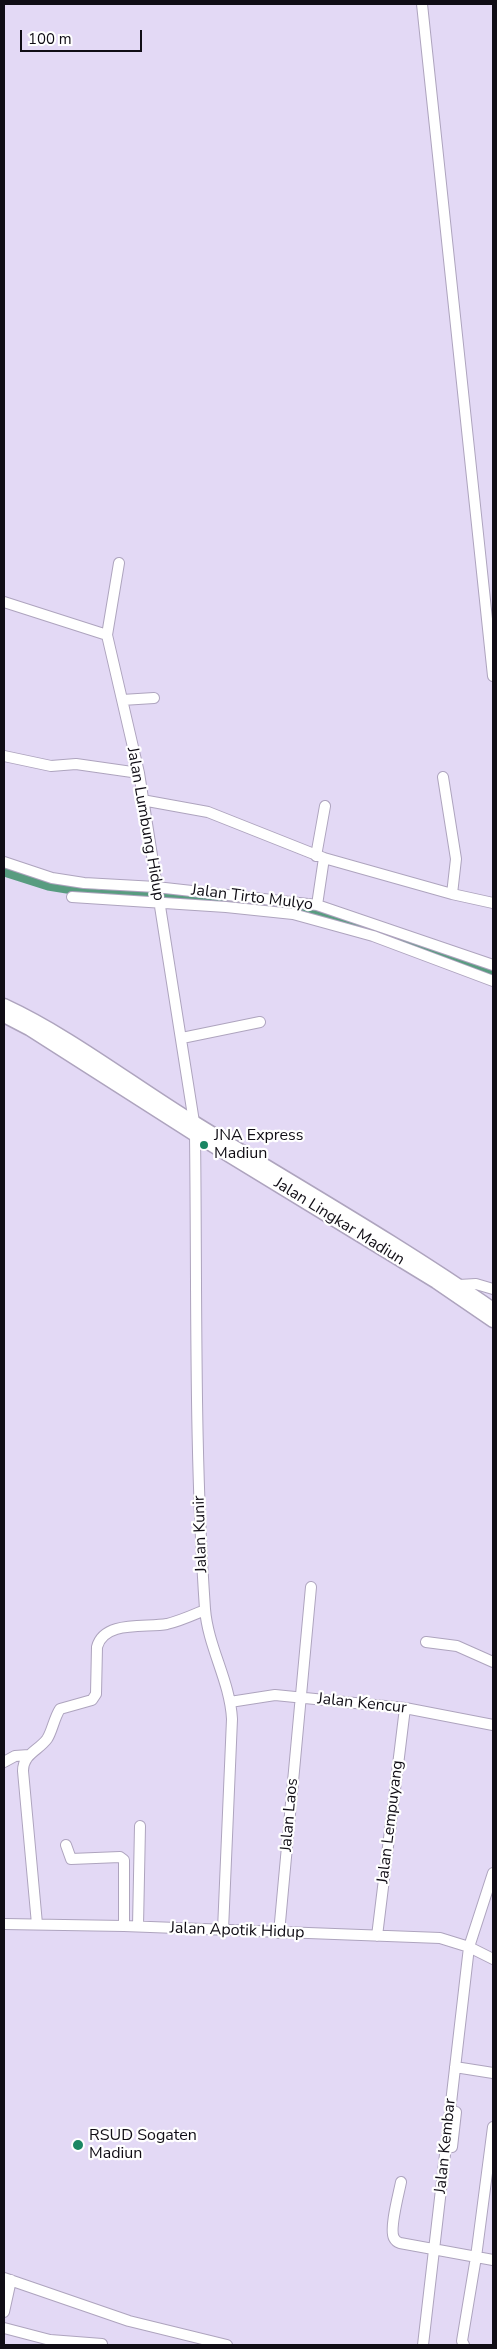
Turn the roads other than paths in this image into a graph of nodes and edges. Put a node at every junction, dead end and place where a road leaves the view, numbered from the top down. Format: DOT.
graph roads {
  1 [pos="422,4"];
  2 [pos="119,563"];
  3 [pos="4,602"];
  4 [pos="108,635"];
  5 [pos="493,676"];
  6 [pos="154,698"];
  7 [pos="122,700"];
  8 [pos="4,756"];
  9 [pos="139,773"];
  10 [pos="443,776"];
  11 [pos="142,800"];
  12 [pos="325,806"];
  13 [pos="320,857"];
  14 [pos="4,862"];
  15 [pos="156,888"];
  16 [pos="452,894"];
  17 [pos="72,897"];
  18 [pos="159,903"];
  19 [pos="493,903"];
  20 [pos="317,904"];
  21 [pos="493,965"];
  22 [pos="493,981"];
  23 [pos="4,1004"];
  24 [pos="5,1018"];
  25 [pos="260,1022"];
  26 [pos="182,1038"];
  27 [pos="195,1128"];
  28 [pos="456,1289"];
  29 [pos="493,1289"];
  30 [pos="493,1309"];
  31 [pos="493,1321"];
  32 [pos="311,1587"];
  33 [pos="205,1610"];
  34 [pos="426,1642"];
  35 [pos="493,1662"];
  36 [pos="301,1698"];
  37 [pos="230,1702"];
  38 [pos="405,1708"];
  39 [pos="493,1725"];
  40 [pos="28,1755"];
  41 [pos="4,1762"];
  42 [pos="140,1826"];
  43 [pos="66,1845"];
  44 [pos="493,1873"];
  45 [pos="4,1924"];
  46 [pos="37,1924"];
  47 [pos="124,1926"];
  48 [pos="138,1926"];
  49 [pos="223,1930"];
  50 [pos="279,1933"];
  51 [pos="377,1936"];
  52 [pos="472,1948"];
  53 [pos="493,1959"];
  54 [pos="458,2067"];
  55 [pos="493,2073"];
  56 [pos="493,2126"];
  57 [pos="401,2182"];
  58 [pos="437,2250"];
  59 [pos="476,2257"];
  60 [pos="493,2260"];
  61 [pos="7,2279"];
  62 [pos="4,2312"];
  63 [pos="4,2328"];
  64 [pos="102,2344"];
  65 [pos="227,2345"];
  66 [pos="423,2345"];
  67 [pos="429,2345"];
  68 [pos="464,2345"];
  1 -- 5 [label="street"];
  2 -- 4 [label="street"];
  3 -- 4 [label="street"];
  4 -- 7 [label="street, Jalan Lumbung Hidup"];
  6 -- 7 [label="street"];
  7 -- 9 [label="street, Jalan Lumbung Hidup"];
  8 -- 9 [label="street"];
  9 -- 11 [label="street, Jalan Lumbung Hidup"];
  10 -- 16 [label="street"];
  11 -- 13 [label="street"];
  11 -- 15 [label="street, Jalan Lumbung Hidup"];
  12 -- 13 [label="street"];
  13 -- 16 [label="street"];
  13 -- 20 [label="street"];
  14 -- 15 [label="street, Jalan Tirto Mulyo"];
  15 -- 18 [label="street, Jalan Lumbung Hidup"];
  15 -- 20 [label="street, Jalan Tirto Mulyo"];
  16 -- 19 [label="street"];
  17 -- 18 [label="street"];
  18 -- 22 [label="street"];
  18 -- 26 [label="street, Jalan Lumbung Hidup"];
  20 -- 21 [label="street, Jalan Tirto Mulyo"];
  23 -- 27 [label="main road, Jalan Lingkar Madiun"];
  24 -- 27 [label="main road, Jalan Lingkar Madiun"];
  25 -- 26 [label="street"];
  26 -- 27 [label="street, Jalan Lumbung Hidup"];
  27 -- 28 [label="main road, Jalan Lingkar Madiun"];
  27 -- 33 [label="street, Jalan Kunir"];
  28 -- 29 [label="street"];
  28 -- 30 [label="main road, Jalan Lingkar Madiun"];
  28 -- 31 [label="main road, Jalan Lingkar Madiun"];
  32 -- 36 [label="street, Jalan Laos"];
  33 -- 37 [label="street, Jalan Kunir"];
  33 -- 40 [label="street"];
  34 -- 35 [label="street"];
  36 -- 37 [label="street, Jalan Kencur"];
  36 -- 38 [label="street, Jalan Kencur"];
  36 -- 50 [label="street, Jalan Laos"];
  37 -- 49 [label="street, Jalan Kunir"];
  38 -- 39 [label="street, Jalan Kencur"];
  38 -- 51 [label="street, Jalan Lempuyang"];
  40 -- 41 [label="street"];
  40 -- 46 [label="street"];
  42 -- 48 [label="street"];
  43 -- 47 [label="street"];
  44 -- 52 [label="street, Jalan Kembar"];
  45 -- 46 [label="street, Jalan Apotik Hidup"];
  46 -- 47 [label="street, Jalan Apotik Hidup"];
  47 -- 48 [label="street, Jalan Apotik Hidup"];
  48 -- 49 [label="street, Jalan Apotik Hidup"];
  49 -- 50 [label="street, Jalan Apotik Hidup"];
  50 -- 51 [label="street, Jalan Apotik Hidup"];
  51 -- 52 [label="street, Jalan Apotik Hidup"];
  52 -- 53 [label="street, Jalan Apotik Hidup"];
  52 -- 54 [label="street, Jalan Kembar"];
  54 -- 55 [label="street"];
  54 -- 58 [label="street, Jalan Kembar"];
  56 -- 59 [label="street"];
  57 -- 58 [label="street"];
  58 -- 59 [label="street"];
  58 -- 66 [label="street, Jalan Kembar"];
  58 -- 67 [label="street, Jalan Kembar"];
  59 -- 60 [label="street"];
  59 -- 68 [label="street"];
  61 -- 62 [label="street"];
  61 -- 65 [label="street"];
  63 -- 64 [label="street"];
}
